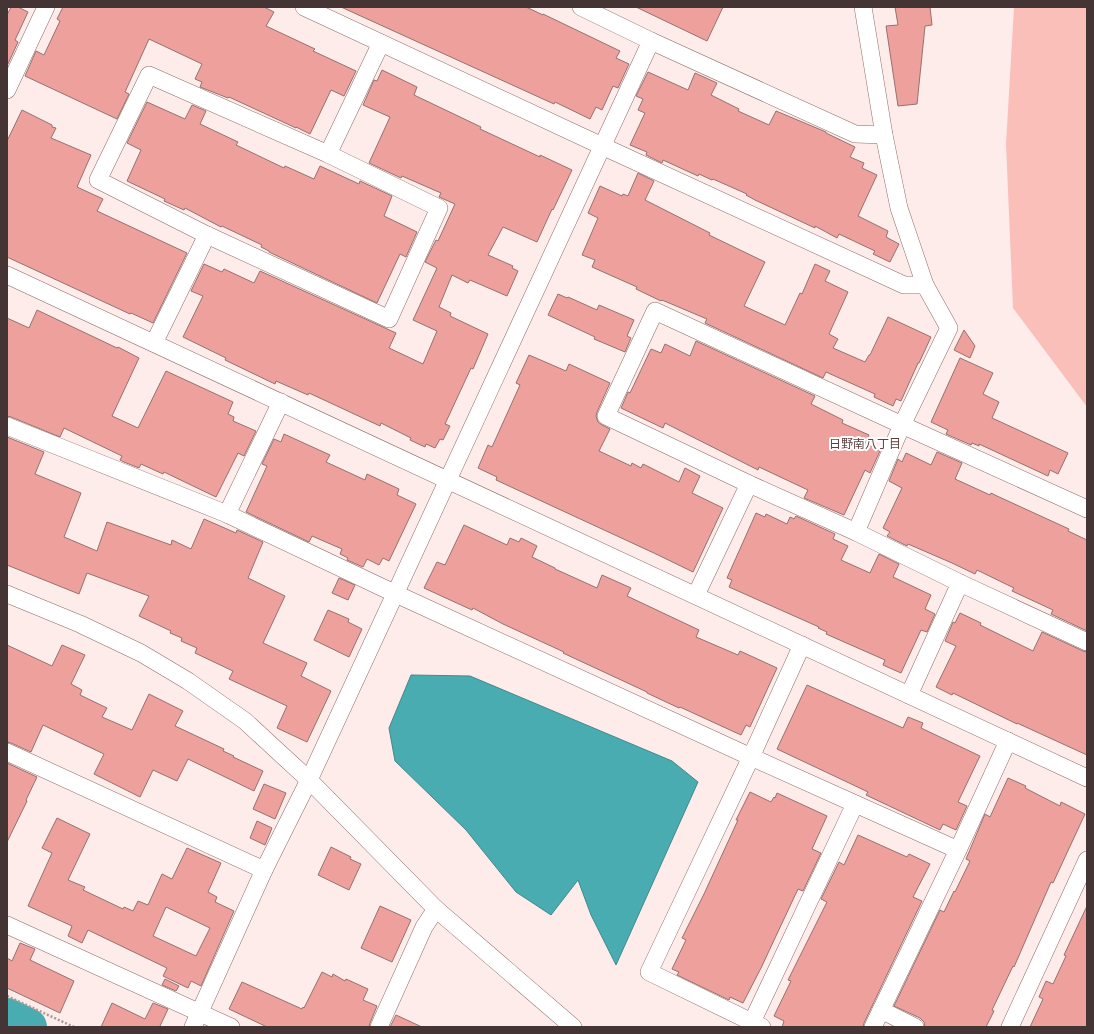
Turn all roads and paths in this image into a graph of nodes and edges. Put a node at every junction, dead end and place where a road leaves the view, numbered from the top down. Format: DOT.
graph roads {
  1 [pos="46,7"];
  2 [pos="304,7"];
  3 [pos="581,7"];
  4 [pos="863,7"];
  5 [pos="651,41"];
  6 [pos="381,43"];
  7 [pos="7,90"];
  8 [pos="884,136"];
  9 [pos="602,146"];
  10 [pos="328,154"];
  11 [pos="207,234"];
  12 [pos="7,275"];
  13 [pos="925,285"];
  14 [pos="154,343"];
  15 [pos="281,402"];
  16 [pos="902,425"];
  17 [pos="7,426"];
  18 [pos="448,480"];
  19 [pos="749,484"];
  20 [pos="1087,509"];
  21 [pos="227,514"];
  22 [pos="856,532"];
  23 [pos="960,583"];
  24 [pos="7,594"];
  25 [pos="396,594"];
  26 [pos="696,596"];
  27 [pos="1087,642"];
  28 [pos="802,645"];
  29 [pos="909,695"];
  30 [pos="1008,741"];
  31 [pos="7,752"];
  32 [pos="751,757"];
  33 [pos="1087,778"];
  34 [pos="309,780"];
  35 [pos="855,804"];
  36 [pos="958,850"];
  37 [pos="1087,860"];
  38 [pos="264,870"];
  39 [pos="436,909"];
  40 [pos="7,925"];
  41 [pos="7,996"];
  42 [pos="881,1010"];
  43 [pos="196,1020"];
  44 [pos="757,1024"];
  45 [pos="74,1027"];
  46 [pos="231,1027"];
  47 [pos="379,1027"];
  48 [pos="573,1027"];
  49 [pos="873,1027"];
  50 [pos="915,1027"];
  51 [pos="1010,1027"];
  1 -- 7 [label="street"];
  2 -- 6 [label="street"];
  3 -- 5 [label="street"];
  4 -- 8 [label="street"];
  5 -- 8 [label="street"];
  5 -- 9 [label="street"];
  6 -- 9 [label="street"];
  6 -- 10 [label="street"];
  8 -- 13 [label="street"];
  9 -- 13 [label="street"];
  9 -- 18 [label="street"];
  10 -- 11 [label="street"];
  10 -- 11 [label="street"];
  11 -- 14 [label="street"];
  12 -- 14 [label="street"];
  13 -- 16 [label="street"];
  14 -- 15 [label="street"];
  15 -- 18 [label="street"];
  15 -- 21 [label="street"];
  16 -- 19 [label="street"];
  16 -- 20 [label="street"];
  16 -- 22 [label="street"];
  17 -- 21 [label="street"];
  18 -- 25 [label="street"];
  18 -- 26 [label="street"];
  19 -- 22 [label="street"];
  19 -- 26 [label="street"];
  21 -- 25 [label="street"];
  22 -- 23 [label="street"];
  23 -- 27 [label="street"];
  23 -- 29 [label="street"];
  24 -- 34 [label="street"];
  25 -- 32 [label="street"];
  25 -- 34 [label="street"];
  26 -- 28 [label="street"];
  28 -- 29 [label="street"];
  28 -- 32 [label="street"];
  29 -- 30 [label="street"];
  30 -- 33 [label="street"];
  30 -- 36 [label="street"];
  31 -- 38 [label="street"];
  32 -- 35 [label="street"];
  32 -- 44 [label="street"];
  34 -- 38 [label="street"];
  34 -- 39 [label="street"];
  35 -- 36 [label="street"];
  35 -- 44 [label="street"];
  36 -- 42 [label="street"];
  37 -- 51 [label="street"];
  38 -- 43 [label="street"];
  39 -- 47 [label="street"];
  39 -- 48 [label="street"];
  40 -- 43 [label="street"];
  41 -- 45 [label="path"];
  42 -- 49 [label="street"];
  42 -- 50 [label="street"];
  43 -- 46 [label="street"];
}
